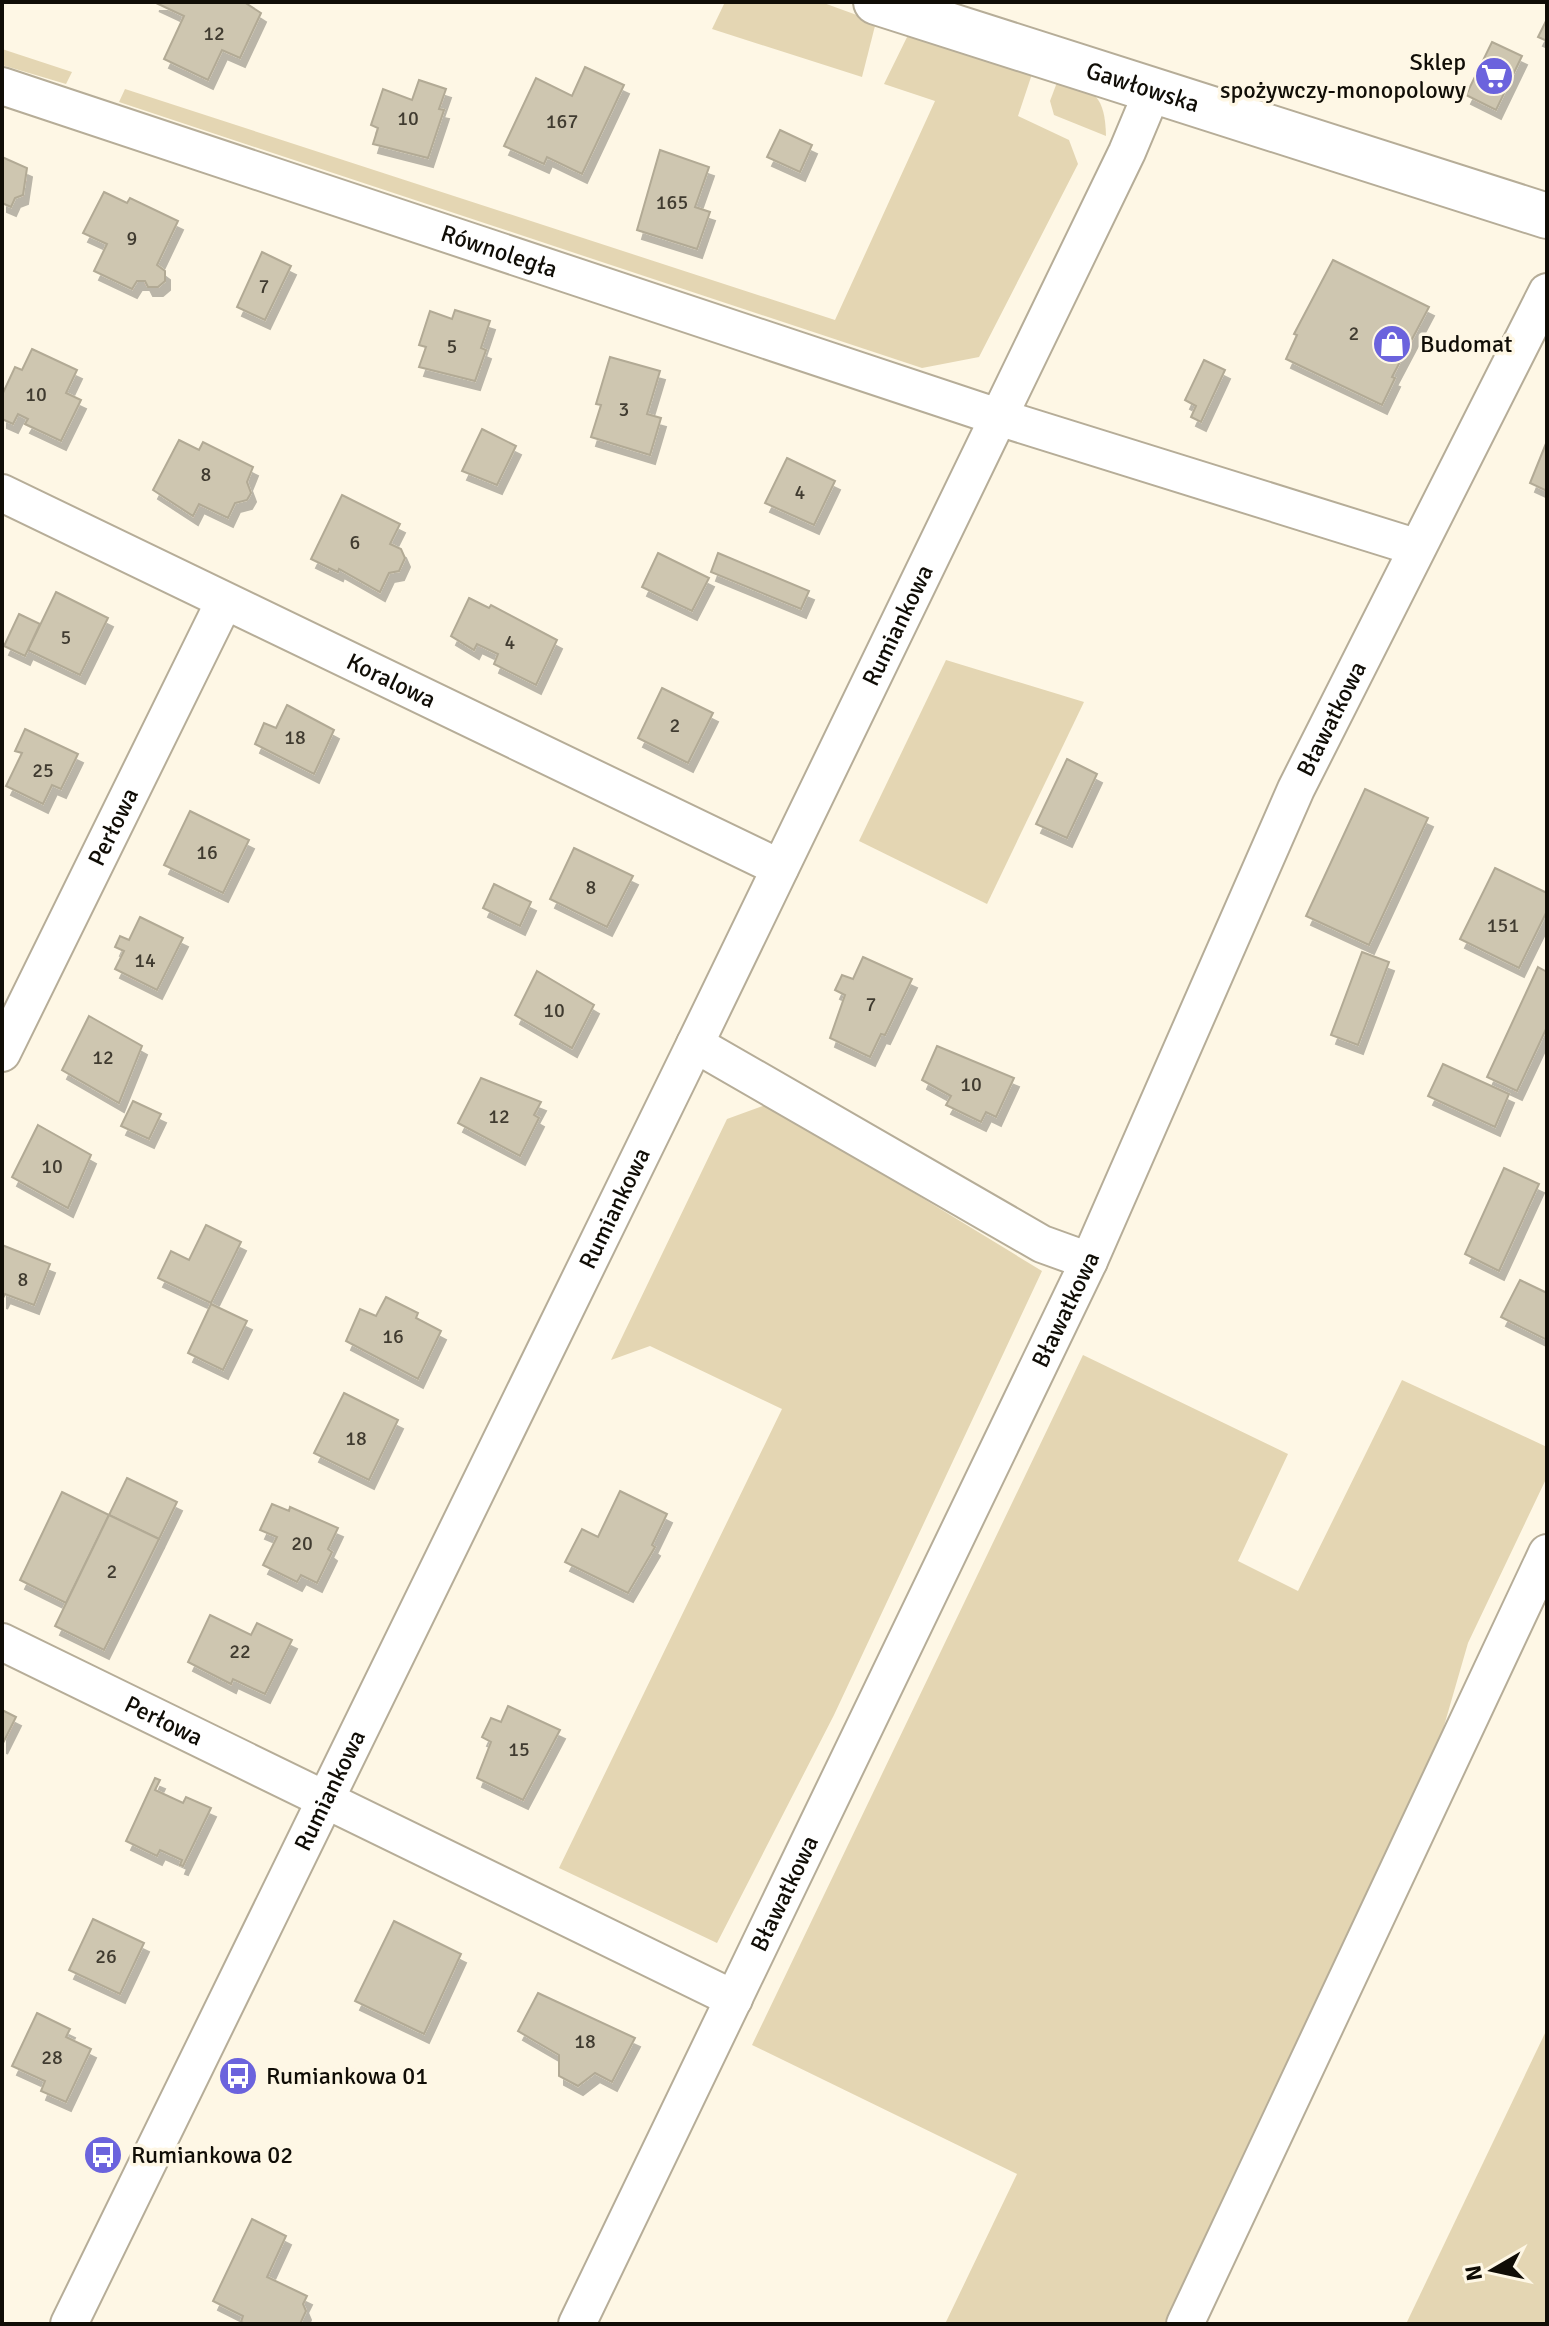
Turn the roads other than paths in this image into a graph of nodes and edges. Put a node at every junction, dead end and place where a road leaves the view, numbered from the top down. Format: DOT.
graph roads {
  1 [pos="876,2"];
  2 [pos="2,86"];
  3 [pos="1153,90"];
  4 [pos="1547,216"];
  5 [pos="1547,292"];
  6 [pos="998,417"];
  7 [pos="2,493"];
  8 [pos="1415,547"];
  9 [pos="224,602"];
  10 [pos="780,868"];
  11 [pos="695,1044"];
  12 [pos="2,1053"];
  13 [pos="1089,1261"];
  14 [pos="1547,1553"];
  15 [pos="2,1642"];
  16 [pos="325,1797"];
  17 [pos="734,1999"];
  18 [pos="69,2324"];
  19 [pos="577,2324"];
  20 [pos="1185,2324"];
  1 -- 3 [label="street, Gawłowska"];
  2 -- 6 [label="street, Równoległa"];
  3 -- 4 [label="street, Gawłowska"];
  3 -- 6 [label="street, Rumiankowa"];
  5 -- 8 [label="street, Bławatkowa"];
  6 -- 8 [label="street, Równoległa"];
  6 -- 10 [label="street, Rumiankowa"];
  7 -- 9 [label="street, Koralowa"];
  8 -- 13 [label="street, Bławatkowa"];
  9 -- 10 [label="street, Koralowa"];
  9 -- 12 [label="street, Perłowa"];
  10 -- 11 [label="street, Rumiankowa"];
  11 -- 13 [label="street"];
  11 -- 16 [label="street, Rumiankowa"];
  13 -- 17 [label="street, Bławatkowa"];
  14 -- 20 [label="street"];
  15 -- 16 [label="street, Perłowa"];
  16 -- 17 [label="street, Perłowa"];
  16 -- 18 [label="street, Rumiankowa"];
  17 -- 19 [label="street, Bławatkowa"];
}
